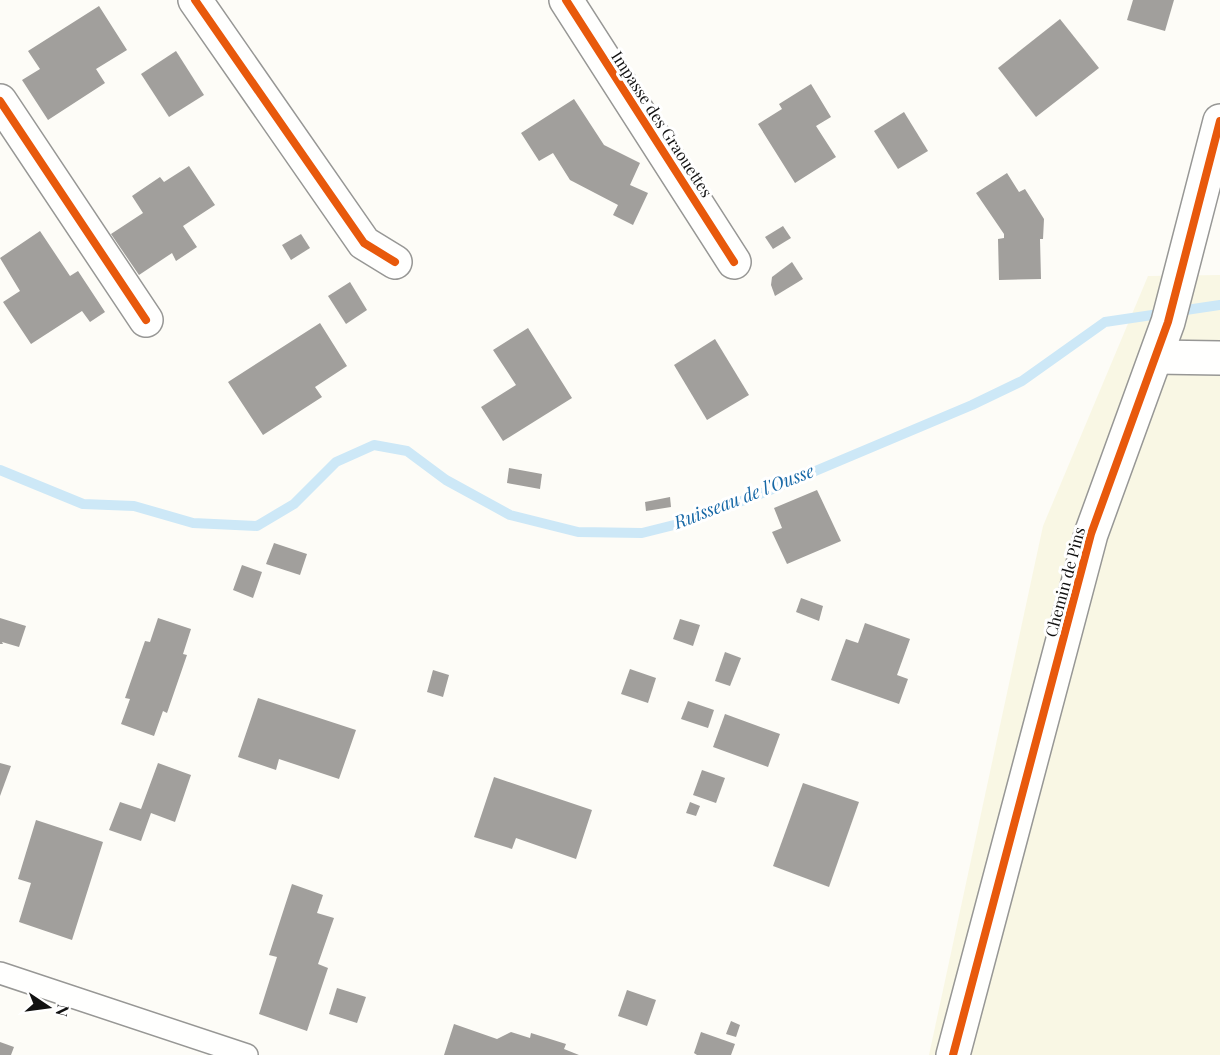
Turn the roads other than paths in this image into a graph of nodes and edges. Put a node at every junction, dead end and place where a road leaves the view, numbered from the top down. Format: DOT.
graph roads {
  1 [pos="195,0"];
  2 [pos="566,0"];
  3 [pos="0,100"];
  4 [pos="1220,121"];
  5 [pos="395,262"];
  6 [pos="734,262"];
  7 [pos="146,320"];
  8 [pos="1156,357"];
  9 [pos="1220,358"];
  10 [pos="0,972"];
  11 [pos="247,1055"];
  12 [pos="953,1055"];
  1 -- 5 [label="street"];
  2 -- 6 [label="street, Impasse des Graouettes"];
  3 -- 7 [label="street"];
  4 -- 8 [label="street, Chemin de Pins"];
  8 -- 9 [label="street"];
  8 -- 12 [label="street, Chemin de Pins"];
  10 -- 11 [label="lane"];
}
